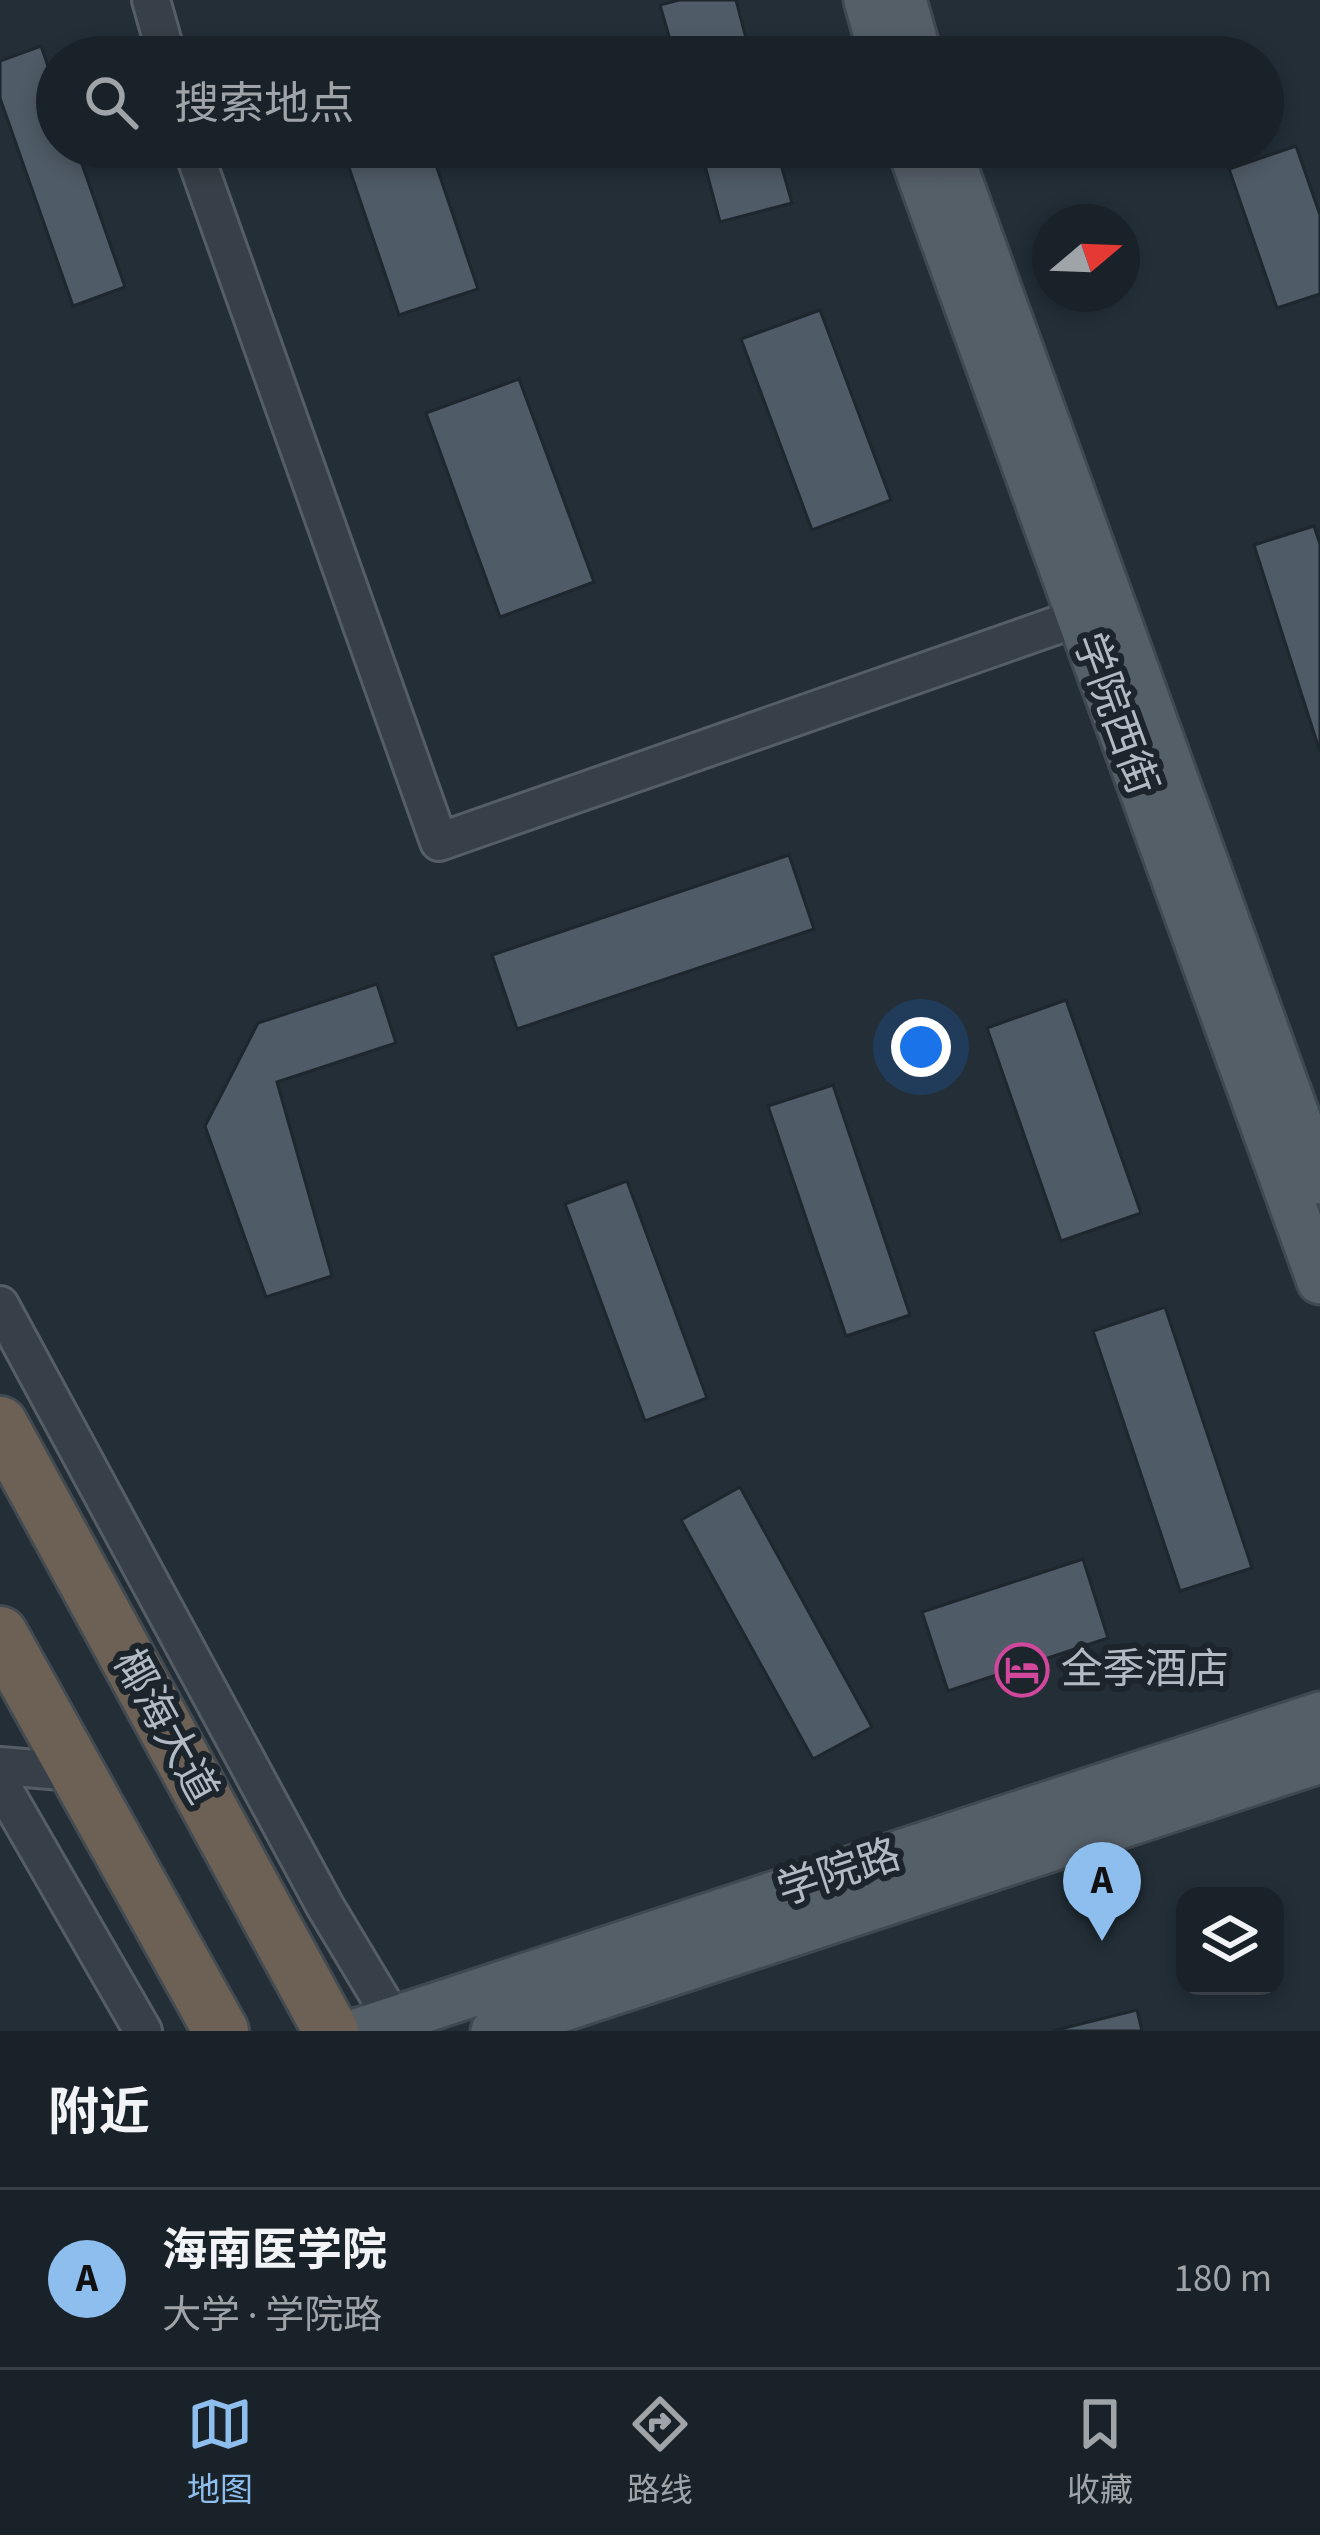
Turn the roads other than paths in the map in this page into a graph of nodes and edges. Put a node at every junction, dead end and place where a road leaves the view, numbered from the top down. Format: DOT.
graph roads {
  1 [pos="151,0"];
  2 [pos="867,0"];
  3 [pos="903,0"];
  4 [pos="161,36"];
  5 [pos="877,36"];
  6 [pos="913,36"];
  7 [pos="199,168"];
  8 [pos="918,168"];
  9 [pos="954,168"];
  10 [pos="1096,611"];
  11 [pos="1320,1181"];
  12 [pos="1320,1281"];
  13 [pos="0,1305"];
  14 [pos="0,1424"];
  15 [pos="0,1634"];
  16 [pos="1320,1715"];
  17 [pos="1320,1760"];
  18 [pos="0,1766"];
  19 [pos="74,1772"];
  20 [pos="0,1783"];
  21 [pos="384,2027"];
  22 [pos="143,2031"];
  23 [pos="220,2031"];
  24 [pos="331,2031"];
  25 [pos="494,2031"];
  1 -- 4 [label="street"];
  2 -- 5 [label="main road"];
  3 -- 6 [label="main road"];
  7 -- 10 [label="street"];
  8 -- 10 [label="main road, 学院西街"];
  9 -- 10 [label="main road, 学院西街"];
  10 -- 11 [label="main road, 学院西街"];
  10 -- 12 [label="main road, 学院西街"];
  13 -- 21 [label="street"];
  14 -- 24 [label="highway, 椰海大道"];
  15 -- 19 [label="highway"];
  16 -- 21 [label="main road, 学院路"];
  17 -- 25 [label="main road, 学院路"];
  18 -- 19 [label="street"];
  19 -- 23 [label="highway"];
  20 -- 22 [label="street"];
}
